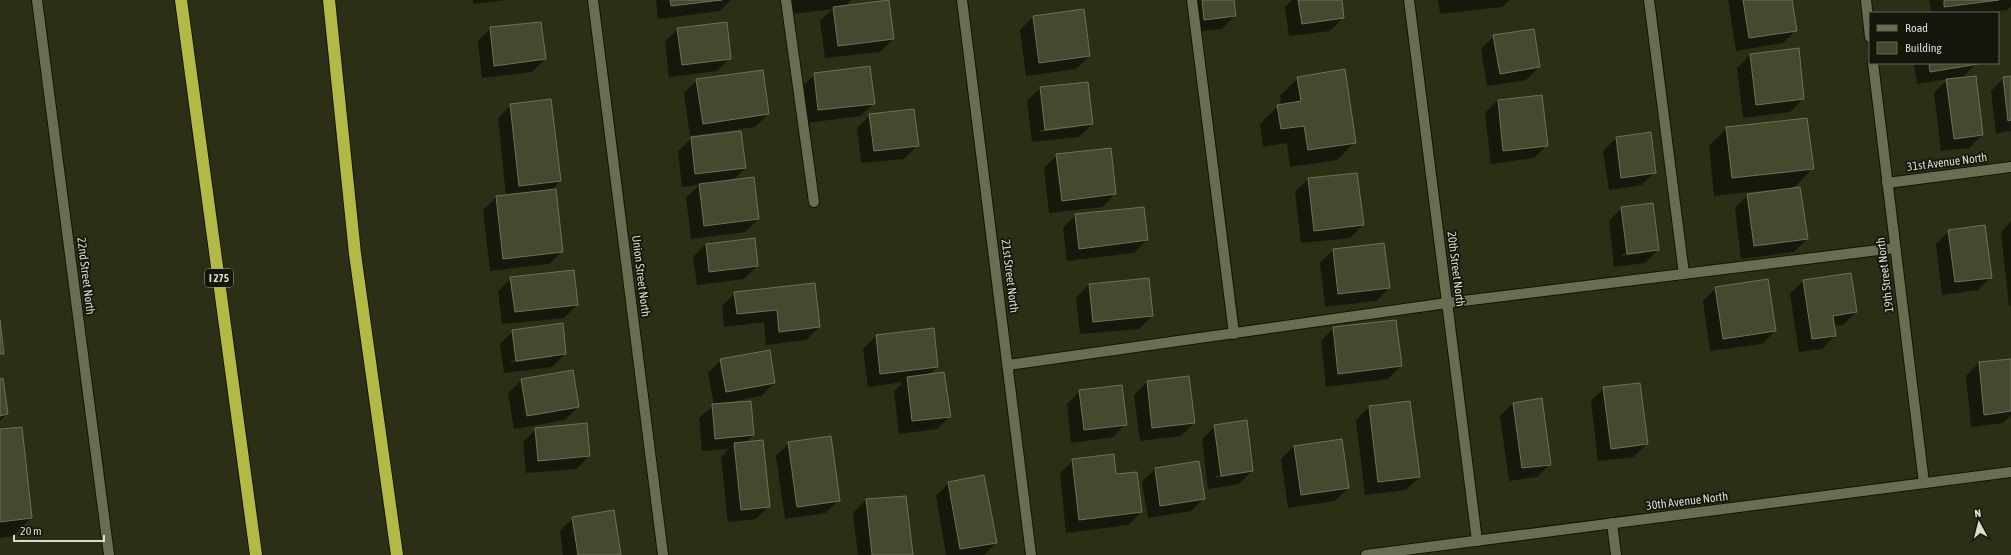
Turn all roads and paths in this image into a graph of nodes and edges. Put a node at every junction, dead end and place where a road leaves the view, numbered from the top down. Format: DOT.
graph roads {
  1 [pos="37,0"];
  2 [pos="181,0"];
  3 [pos="329,0"];
  4 [pos="593,0"];
  5 [pos="786,0"];
  6 [pos="962,0"];
  7 [pos="1192,0"];
  8 [pos="1409,0"];
  9 [pos="1649,0"];
  10 [pos="1866,0"];
  11 [pos="1869,28"];
  12 [pos="1873,64"];
  13 [pos="2011,167"];
  14 [pos="1887,182"];
  15 [pos="814,202"];
  16 [pos="1895,248"];
  17 [pos="1684,274"];
  18 [pos="1447,304"];
  19 [pos="1234,334"];
  20 [pos="1008,366"];
  21 [pos="2011,472"];
  22 [pos="1924,483"];
  23 [pos="1612,523"];
  24 [pos="1477,541"];
  25 [pos="109,555"];
  26 [pos="256,555"];
  27 [pos="397,555"];
  28 [pos="662,555"];
  29 [pos="1031,555"];
  30 [pos="1366,555"];
  31 [pos="1616,555"];
  1 -- 25 [label="street, 22nd Street North"];
  2 -- 26 [label="highway, I 275"];
  3 -- 27 [label="highway"];
  4 -- 28 [label="street, Union Street North"];
  5 -- 15 [label="street"];
  6 -- 20 [label="street, 21st Street North"];
  7 -- 19 [label="street"];
  8 -- 18 [label="street, 20th Street North"];
  9 -- 17 [label="street"];
  10 -- 11 [label="street"];
  12 -- 14 [label="street, 19th Street North"];
  13 -- 14 [label="street, 31st Avenue North"];
  14 -- 16 [label="street, 19th Street North"];
  16 -- 17 [label="street"];
  16 -- 22 [label="street, 19th Street North"];
  17 -- 18 [label="street"];
  18 -- 19 [label="street"];
  18 -- 24 [label="street, 20th Street North"];
  19 -- 20 [label="street"];
  20 -- 29 [label="street, 21st Street North"];
  21 -- 22 [label="street, 30th Avenue North"];
  22 -- 23 [label="street, 30th Avenue North"];
  23 -- 24 [label="street, 30th Avenue North"];
  23 -- 31 [label="street"];
  24 -- 30 [label="street, 30th Avenue North"];
}
